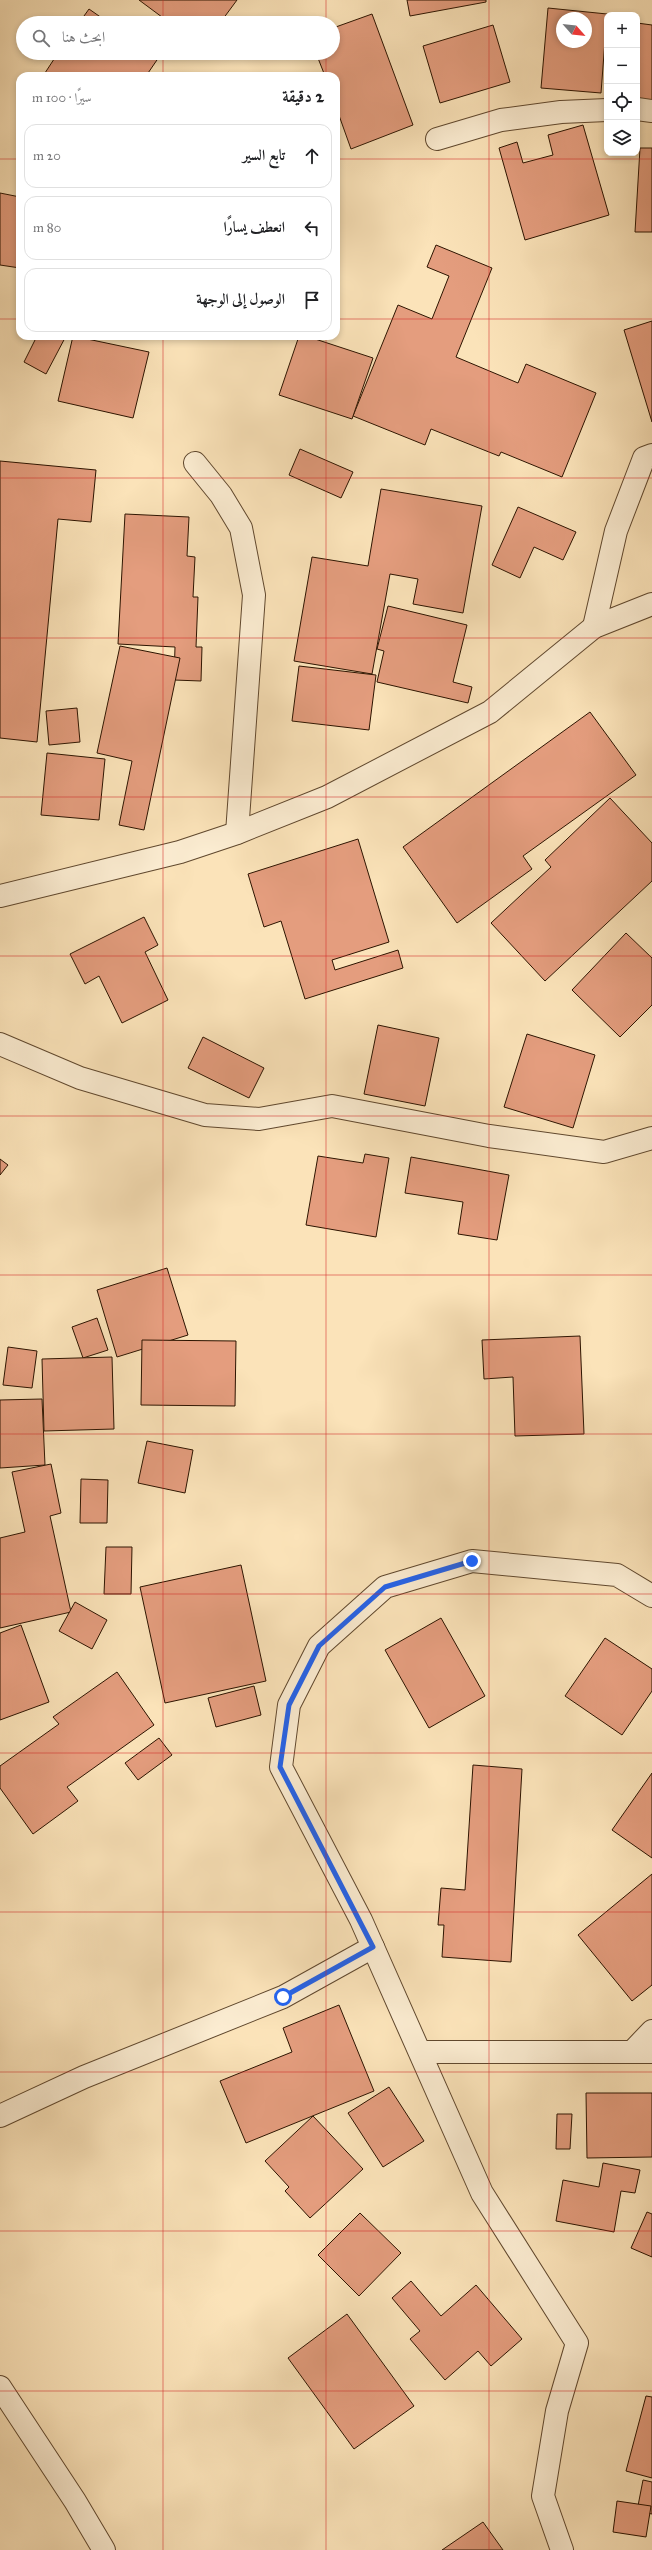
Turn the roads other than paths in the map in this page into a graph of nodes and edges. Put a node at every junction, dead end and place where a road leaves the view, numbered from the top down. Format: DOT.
graph roads {
  1 [pos="640,109"];
  2 [pos="604,110"];
  3 [pos="652,111"];
  4 [pos="437,140"];
  5 [pos="652,455"];
  6 [pos="194,462"];
  7 [pos="652,604"];
  8 [pos="594,627"];
  9 [pos="237,833"];
  10 [pos="0,896"];
  11 [pos="0,1044"];
  12 [pos="652,1138"];
  13 [pos="652,1596"];
  14 [pos="373,1947"];
  15 [pos="652,2031"];
  16 [pos="421,2052"];
  17 [pos="642,2052"];
  18 [pos="0,2116"];
  19 [pos="0,2386"];
  20 [pos="104,2550"];
  21 [pos="562,2550"];
  1 -- 3 [label="street"];
  2 -- 4 [label="street"];
  5 -- 8 [label="street"];
  6 -- 9 [label="street"];
  7 -- 8 [label="street"];
  8 -- 9 [label="street"];
  9 -- 10 [label="street"];
  11 -- 12 [label="street"];
  13 -- 14 [label="street"];
  14 -- 16 [label="street"];
  14 -- 18 [label="street"];
  15 -- 17 [label="street"];
  16 -- 17 [label="street"];
  16 -- 21 [label="street"];
  19 -- 20 [label="street"];
}
